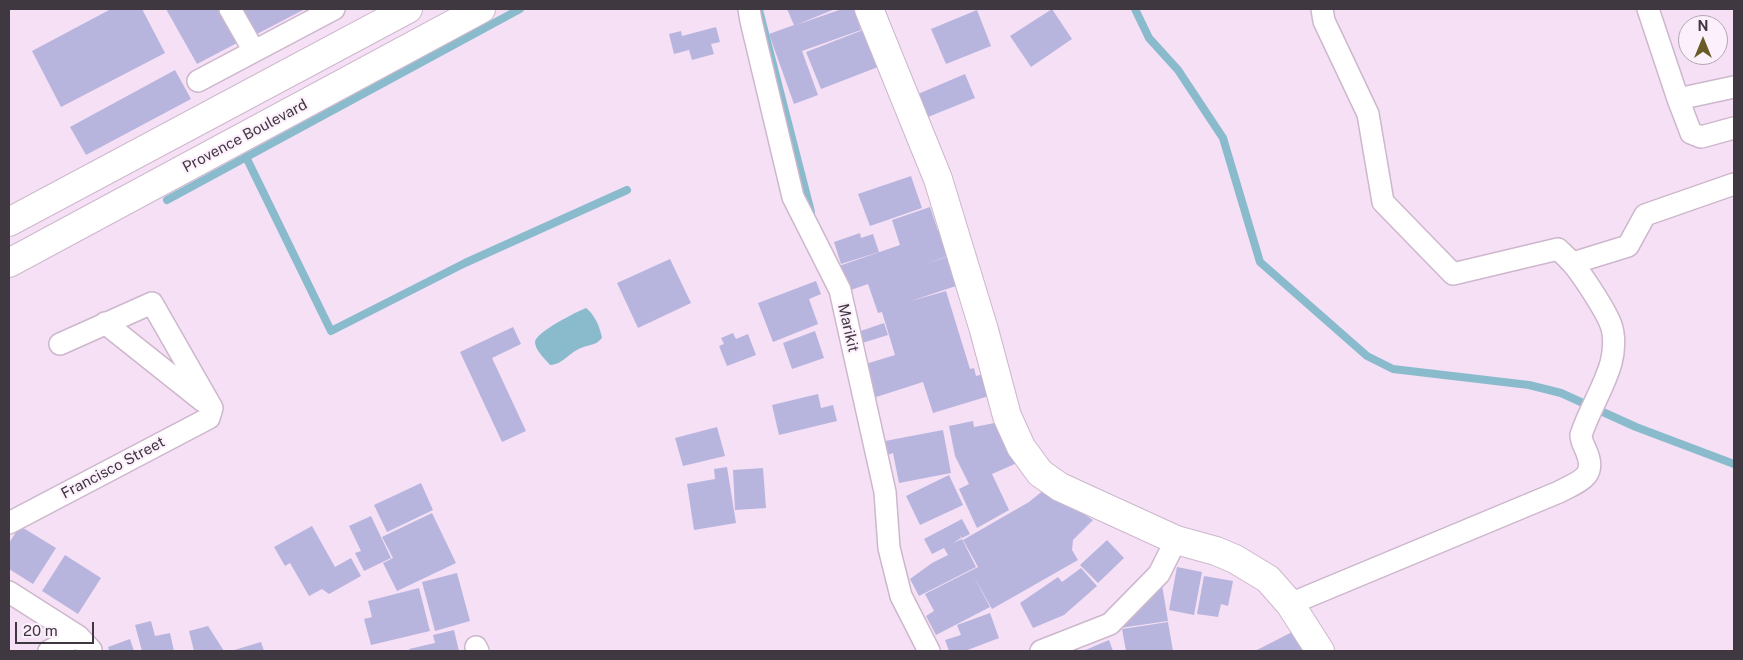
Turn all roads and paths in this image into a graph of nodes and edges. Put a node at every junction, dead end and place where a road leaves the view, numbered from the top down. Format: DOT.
graph roads {
  1 [pos="230,9"];
  2 [pos="334,9"];
  3 [pos="408,9"];
  4 [pos="481,9"];
  5 [pos="749,9"];
  6 [pos="869,9"];
  7 [pos="1322,9"];
  8 [pos="1648,9"];
  9 [pos="254,51"];
  10 [pos="198,81"];
  11 [pos="1734,86"];
  12 [pos="1678,98"];
  13 [pos="1734,128"];
  14 [pos="1734,184"];
  15 [pos="9,222"];
  16 [pos="9,263"];
  17 [pos="1572,263"];
  18 [pos="105,324"];
  19 [pos="60,344"];
  20 [pos="212,408"];
  21 [pos="9,523"];
  22 [pos="1176,540"];
  23 [pos="9,592"];
  24 [pos="1290,604"];
  25 [pos="49,651"];
  26 [pos="929,651"];
  27 [pos="1041,651"];
  28 [pos="1320,651"];
  1 -- 9 [label="street"];
  2 -- 9 [label="street"];
  3 -- 15 [label="street"];
  4 -- 16 [label="street, Provence Boulevard"];
  5 -- 26 [label="street, Marikit"];
  6 -- 22 [label="street"];
  7 -- 17 [label="street"];
  8 -- 12 [label="street"];
  9 -- 10 [label="street"];
  11 -- 12 [label="street"];
  12 -- 13 [label="street"];
  14 -- 17 [label="street"];
  17 -- 24 [label="street"];
  18 -- 19 [label="street"];
  18 -- 20 [label="street"];
  18 -- 20 [label="street"];
  20 -- 21 [label="street, Francisco Street"];
  22 -- 24 [label="street"];
  22 -- 27 [label="street"];
  23 -- 25 [label="street"];
  24 -- 28 [label="street"];
}
